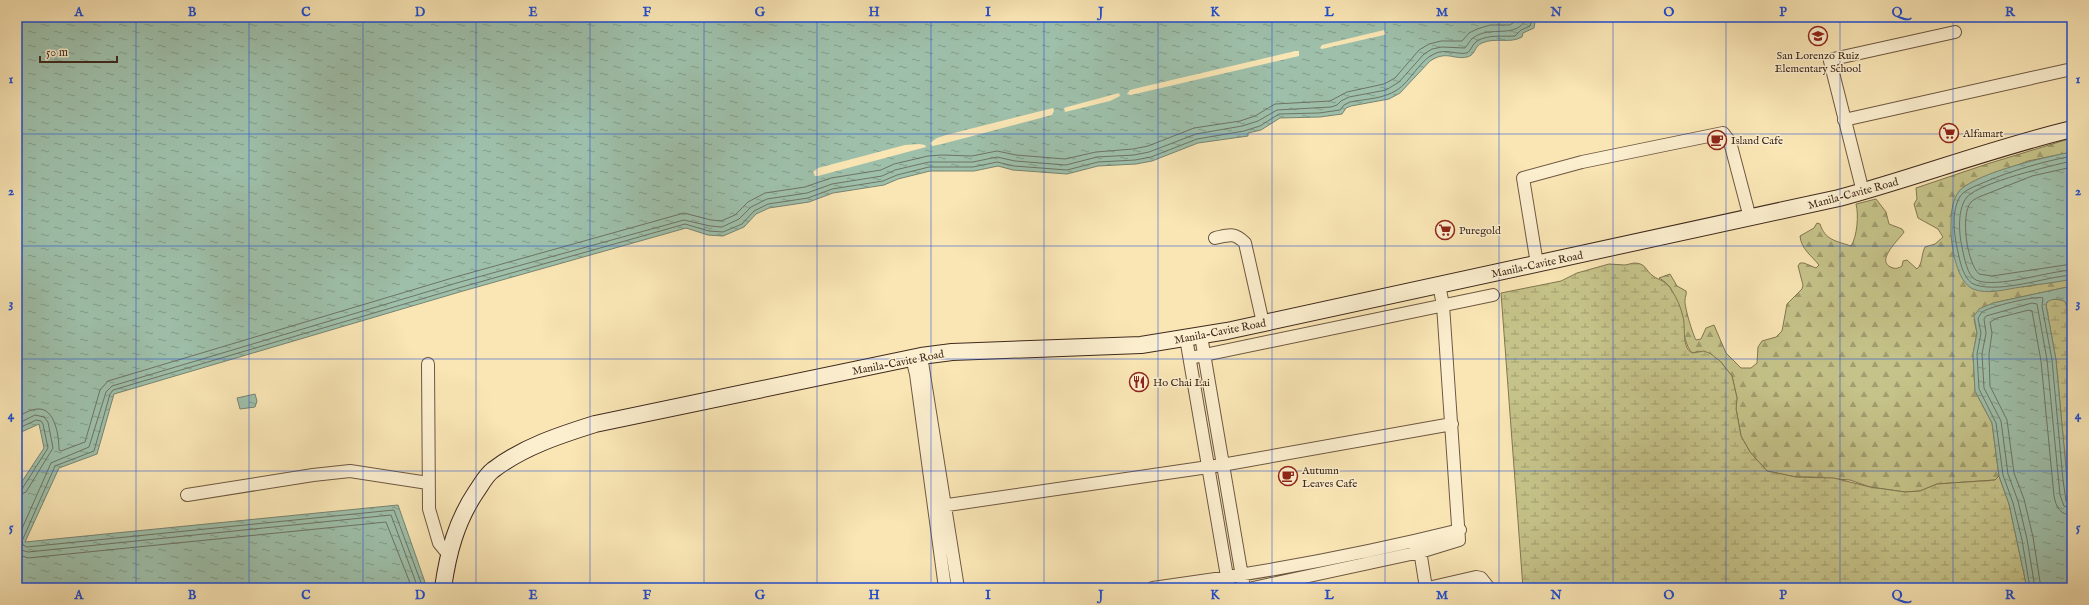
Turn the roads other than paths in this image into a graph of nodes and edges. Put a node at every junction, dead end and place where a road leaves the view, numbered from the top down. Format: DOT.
graph roads {
  1 [pos="1955,32"];
  2 [pos="2072,69"];
  3 [pos="1844,120"];
  4 [pos="2072,129"];
  5 [pos="1863,192"];
  6 [pos="1750,218"];
  7 [pos="1215,238"];
  8 [pos="1537,264"];
  9 [pos="1439,285"];
  10 [pos="1493,294"];
  11 [pos="1443,305"];
  12 [pos="1263,323"];
  13 [pos="1194,337"];
  14 [pos="1204,355"];
  15 [pos="916,357"];
  16 [pos="1190,358"];
  17 [pos="428,364"];
  18 [pos="1452,424"];
  19 [pos="1222,465"];
  20 [pos="1208,467"];
  21 [pos="428,483"];
  22 [pos="187,495"];
  23 [pos="940,506"];
  24 [pos="1419,546"];
  25 [pos="448,554"];
  26 [pos="1242,575"];
  27 [pos="1228,583"];
  28 [pos="443,588"];
  29 [pos="945,588"];
  30 [pos="958,588"];
  31 [pos="1153,588"];
  32 [pos="1244,588"];
  33 [pos="1253,588"];
  34 [pos="1427,588"];
  35 [pos="1489,588"];
  1 -- 3 [label="street"];
  2 -- 3 [label="street"];
  3 -- 5 [label="street"];
  4 -- 5 [label="main road, Manila-Cavite Road"];
  5 -- 6 [label="main road, Manila-Cavite Road"];
  6 -- 8 [label="main road, Manila-Cavite Road"];
  6 -- 8 [label="street"];
  7 -- 12 [label="street"];
  8 -- 9 [label="main road, Manila-Cavite Road"];
  9 -- 11 [label="street"];
  9 -- 12 [label="main road, Manila-Cavite Road"];
  10 -- 11 [label="street"];
  11 -- 14 [label="street"];
  11 -- 18 [label="street"];
  12 -- 13 [label="main road, Manila-Cavite Road"];
  13 -- 14 [label="street"];
  13 -- 15 [label="main road, Manila-Cavite Road"];
  13 -- 16 [label="street"];
  14 -- 16 [label="street"];
  14 -- 19 [label="street"];
  15 -- 23 [label="street"];
  15 -- 25 [label="main road, Manila-Cavite Road"];
  16 -- 20 [label="street"];
  17 -- 21 [label="street"];
  18 -- 19 [label="street"];
  18 -- 24 [label="street"];
  19 -- 20 [label="street"];
  19 -- 26 [label="street"];
  20 -- 23 [label="street"];
  20 -- 27 [label="street"];
  21 -- 22 [label="street"];
  21 -- 25 [label="street"];
  23 -- 29 [label="street"];
  23 -- 30 [label="street"];
  24 -- 26 [label="street"];
  24 -- 33 [label="street"];
  24 -- 34 [label="street"];
  25 -- 28 [label="main road, Manila-Cavite Road"];
  26 -- 27 [label="street"];
  26 -- 32 [label="street"];
  27 -- 31 [label="street"];
  34 -- 35 [label="street"];
}
